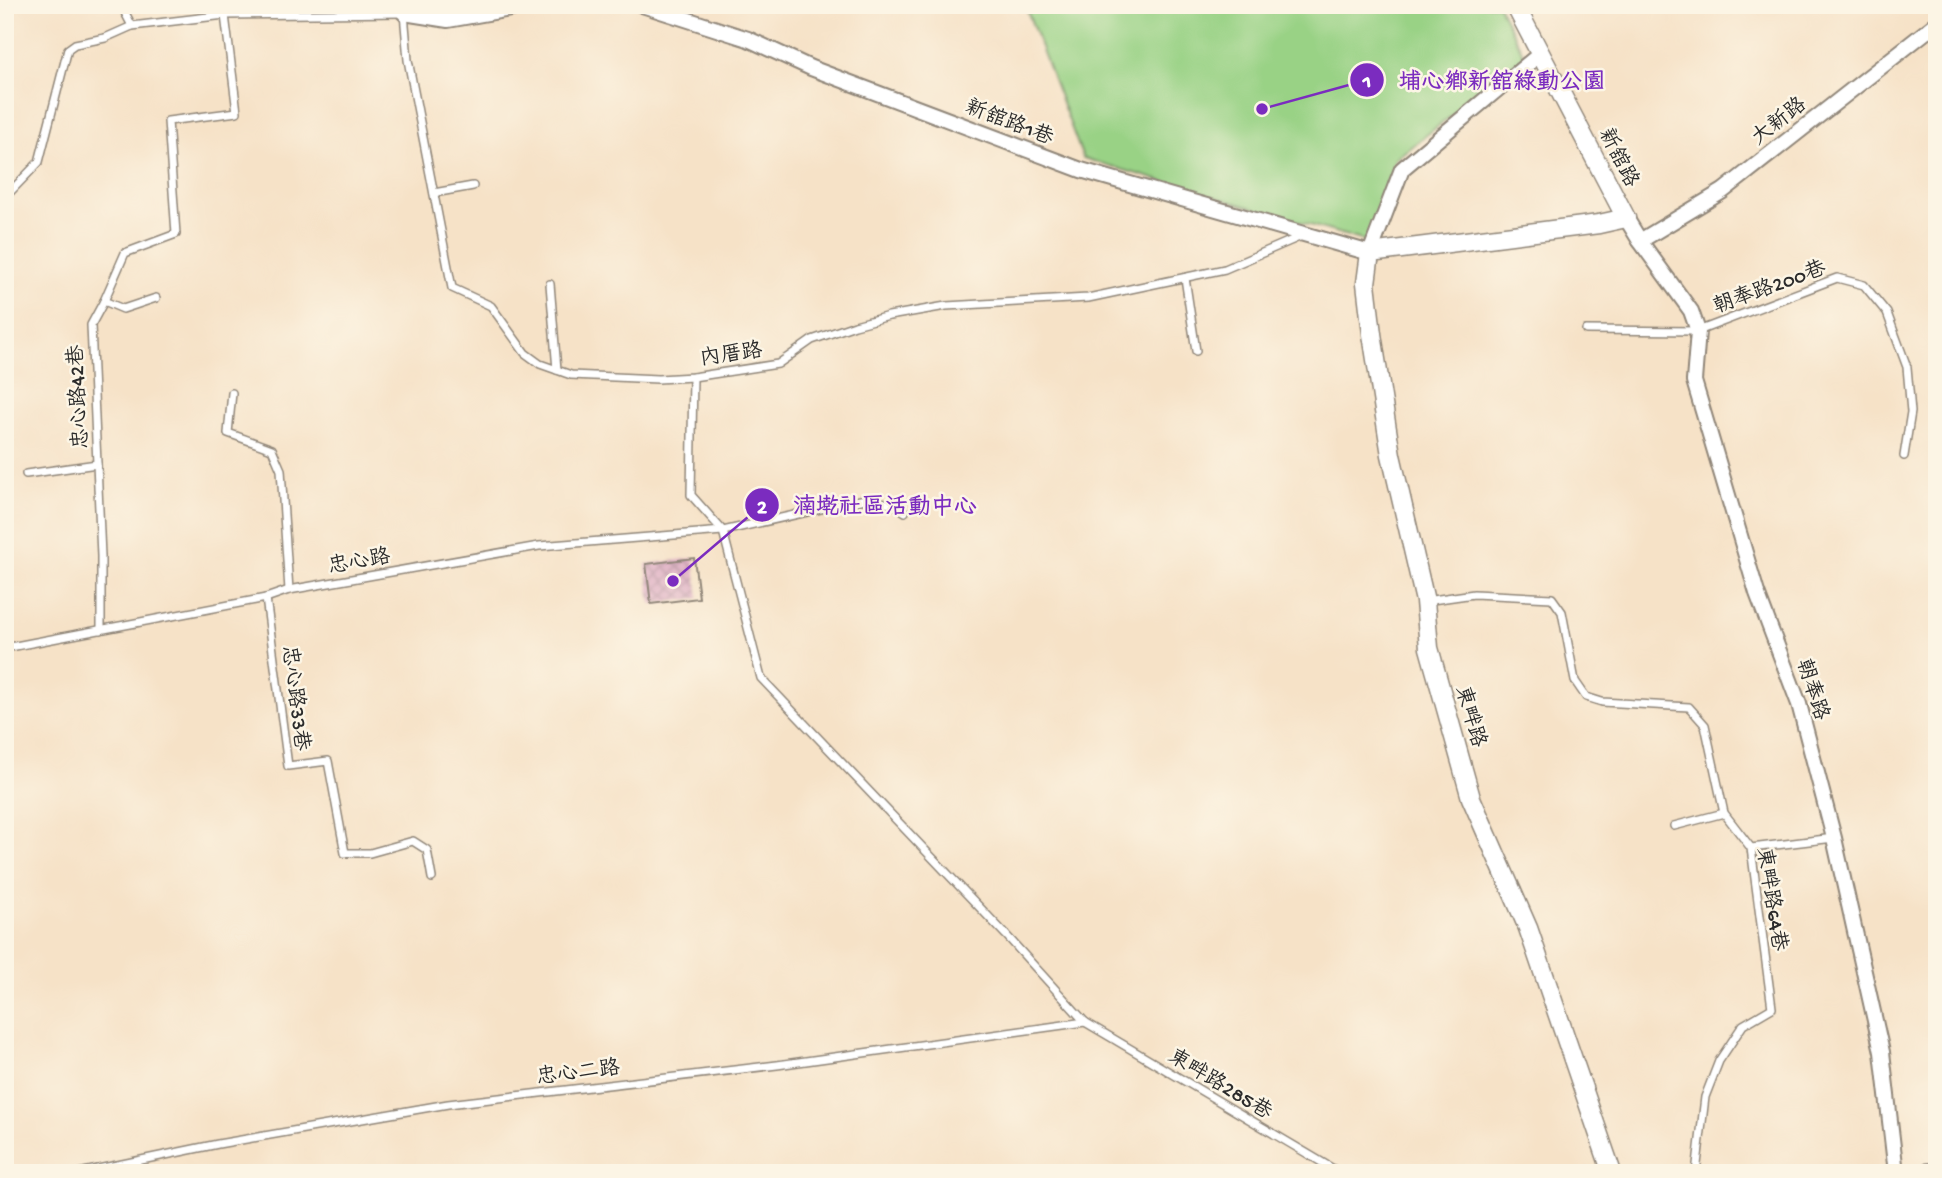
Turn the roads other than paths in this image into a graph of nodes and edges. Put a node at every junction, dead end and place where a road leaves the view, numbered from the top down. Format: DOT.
graph roads {
  1 [pos="121,5"];
  2 [pos="533,5"];
  3 [pos="642,5"];
  4 [pos="1515,5"];
  5 [pos="402,9"];
  6 [pos="225,15"];
  7 [pos="1937,23"];
  8 [pos="132,26"];
  9 [pos="1541,53"];
  10 [pos="473,186"];
  11 [pos="5,193"];
  12 [pos="434,193"];
  13 [pos="1626,218"];
  14 [pos="1306,234"];
  15 [pos="1640,241"];
  16 [pos="1370,253"];
  17 [pos="1185,278"];
  18 [pos="550,284"];
  19 [pos="156,298"];
  20 [pos="104,301"];
  21 [pos="1586,330"];
  22 [pos="1698,331"];
  23 [pos="1196,351"];
  24 [pos="556,370"];
  25 [pos="694,377"];
  26 [pos="232,393"];
  27 [pos="1904,456"];
  28 [pos="97,464"];
  29 [pos="26,474"];
  30 [pos="905,512"];
  31 [pos="723,531"];
  32 [pos="289,590"];
  33 [pos="266,598"];
  34 [pos="1425,601"];
  35 [pos="101,630"];
  36 [pos="5,648"];
  37 [pos="1724,813"];
  38 [pos="1674,826"];
  39 [pos="1834,838"];
  40 [pos="1751,848"];
  41 [pos="432,877"];
  42 [pos="1085,1023"];
  43 [pos="1937,1166"];
  44 [pos="1896,1172"];
  45 [pos="79,1173"];
  46 [pos="1340,1173"];
  47 [pos="1612,1173"];
  48 [pos="1696,1173"];
  1 -- 8 [label="lane"];
  2 -- 5 [label="street"];
  3 -- 14 [label="street, 新舘路1巷"];
  4 -- 9 [label="street, 新舘路"];
  5 -- 6 [label="lane"];
  5 -- 12 [label="lane, 內厝路"];
  6 -- 8 [label="lane"];
  6 -- 20 [label="lane, 忠心路42巷"];
  7 -- 15 [label="street, 大新路"];
  8 -- 11 [label="lane"];
  9 -- 13 [label="street, 新舘路"];
  9 -- 16 [label="street"];
  10 -- 12 [label="lane"];
  12 -- 24 [label="lane, 內厝路"];
  13 -- 15 [label="street"];
  13 -- 16 [label="street"];
  14 -- 16 [label="street, 新舘路1巷"];
  14 -- 17 [label="lane, 內厝路"];
  15 -- 22 [label="street"];
  16 -- 34 [label="street, 東畔路"];
  17 -- 23 [label="lane"];
  17 -- 25 [label="lane, 內厝路"];
  18 -- 24 [label="lane"];
  19 -- 20 [label="lane"];
  20 -- 28 [label="lane, 忠心路42巷"];
  21 -- 22 [label="lane, 朝奉路200巷"];
  22 -- 27 [label="lane, 朝奉路200巷"];
  22 -- 39 [label="street, 朝奉路"];
  24 -- 25 [label="lane, 內厝路"];
  25 -- 31 [label="lane"];
  26 -- 32 [label="lane"];
  28 -- 29 [label="lane"];
  28 -- 35 [label="lane, 忠心路42巷"];
  30 -- 31 [label="lane, 忠心路"];
  31 -- 32 [label="lane, 忠心路"];
  31 -- 42 [label="lane, 東畔路285巷"];
  32 -- 33 [label="lane, 忠心路"];
  33 -- 35 [label="lane, 忠心路"];
  33 -- 41 [label="lane, 忠心路33巷"];
  34 -- 37 [label="lane, 東畔路64巷"];
  34 -- 47 [label="street, 東畔路"];
  35 -- 36 [label="lane, 忠心路"];
  37 -- 38 [label="lane"];
  37 -- 40 [label="lane, 東畔路64巷"];
  39 -- 40 [label="lane"];
  39 -- 44 [label="street, 朝奉路"];
  40 -- 48 [label="lane, 東畔路64巷"];
  42 -- 45 [label="lane, 忠心二路"];
  42 -- 46 [label="lane, 東畔路285巷"];
  43 -- 44 [label="lane"];
}
